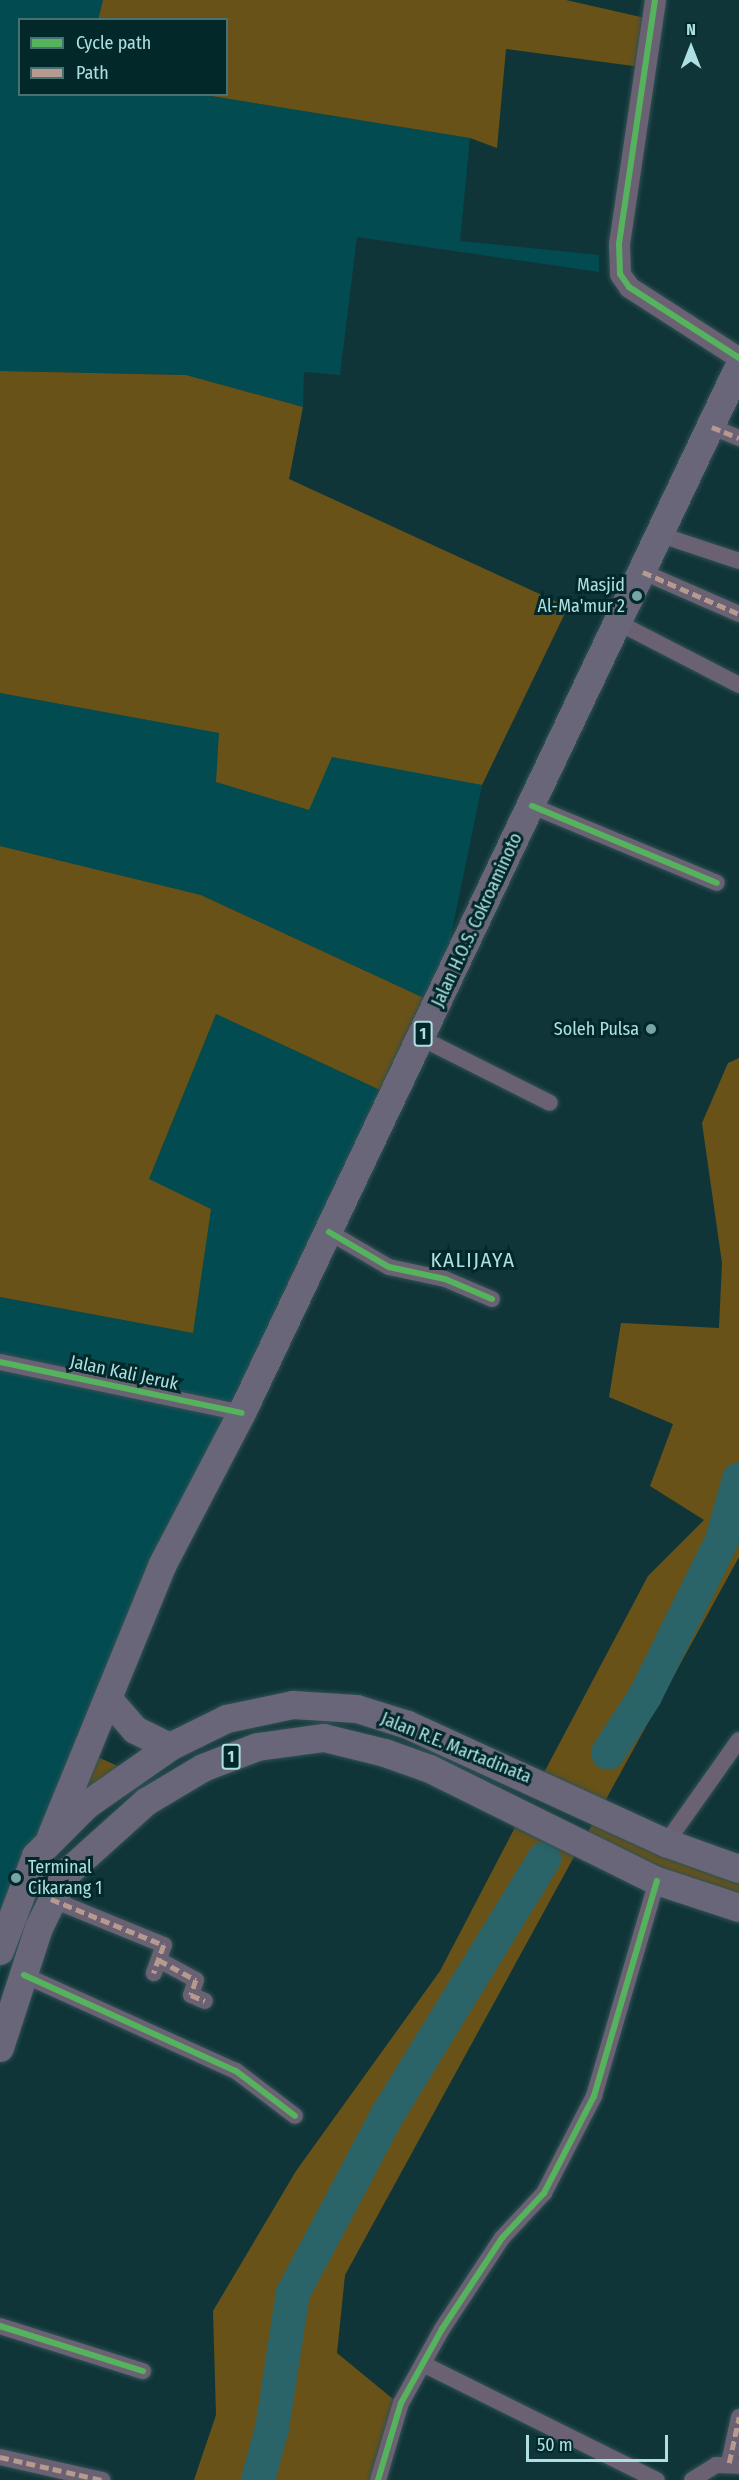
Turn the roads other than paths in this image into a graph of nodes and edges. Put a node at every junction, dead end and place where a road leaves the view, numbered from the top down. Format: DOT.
graph roads {
  1 [pos="655,0"];
  2 [pos="739,358"];
  3 [pos="739,367"];
  4 [pos="712,427"];
  5 [pos="739,438"];
  6 [pos="661,535"];
  7 [pos="739,561"];
  8 [pos="643,572"];
  9 [pos="739,614"];
  10 [pos="619,623"];
  11 [pos="739,685"];
  12 [pos="532,806"];
  13 [pos="717,883"];
  14 [pos="421,1038"];
  15 [pos="549,1103"];
  16 [pos="329,1232"];
  17 [pos="492,1299"];
  18 [pos="0,1362"];
  19 [pos="242,1413"];
  20 [pos="110,1701"];
  21 [pos="442,1739"];
  22 [pos="739,1740"];
  23 [pos="170,1747"];
  24 [pos="493,1761"];
  25 [pos="430,1769"];
  26 [pos="480,1793"];
  27 [pos="51,1837"];
  28 [pos="666,1843"];
  29 [pos="739,1869"];
  30 [pos="657,1881"];
  31 [pos="51,1899"];
  32 [pos="739,1908"];
  33 [pos="0,1951"];
  34 [pos="24,1975"];
  35 [pos="205,2001"];
  36 [pos="0,2048"];
  37 [pos="295,2116"];
  38 [pos="0,2326"];
  39 [pos="423,2364"];
  40 [pos="143,2371"];
  41 [pos="739,2417"];
  42 [pos="0,2457"];
  43 [pos="734,2464"];
  44 [pos="102,2480"];
  45 [pos="378,2480"];
  46 [pos="657,2480"];
  47 [pos="692,2480"];
  1 -- 2 [label="street"];
  3 -- 4 [label="highway, Jalan H.O.S. Cokroaminoto / 1"];
  4 -- 5 [label="street"];
  4 -- 6 [label="highway, Jalan H.O.S. Cokroaminoto / 1"];
  6 -- 7 [label="street"];
  6 -- 8 [label="highway, Jalan H.O.S. Cokroaminoto / 1"];
  8 -- 9 [label="street"];
  8 -- 10 [label="highway, Jalan H.O.S. Cokroaminoto / 1"];
  10 -- 11 [label="street"];
  10 -- 12 [label="highway, Jalan H.O.S. Cokroaminoto / 1"];
  12 -- 13 [label="street"];
  12 -- 14 [label="highway, Jalan H.O.S. Cokroaminoto / 1"];
  14 -- 15 [label="street"];
  14 -- 16 [label="highway, Jalan H.O.S. Cokroaminoto / 1"];
  16 -- 17 [label="street"];
  16 -- 19 [label="highway, Jalan H.O.S. Cokroaminoto / 1"];
  18 -- 19 [label="street, Jalan Kali Jeruk"];
  19 -- 20 [label="highway, Jalan H.O.S. Cokroaminoto / 1"];
  20 -- 23 [label="highway"];
  20 -- 27 [label="highway, Jalan H.O.S. Cokroaminoto / 1"];
  21 -- 23 [label="highway, Jalan R.E. Martadinata / 1"];
  21 -- 24 [label="highway, Jalan R.E. Martadinata / 1"];
  21 -- 25 [label="highway"];
  22 -- 28 [label="street"];
  23 -- 27 [label="highway, Jalan R.E. Martadinata / 1"];
  24 -- 26 [label="highway"];
  24 -- 28 [label="highway, Jalan R.E. Martadinata / 1"];
  25 -- 26 [label="highway, Jalan R.E. Martadinata / 1"];
  25 -- 31 [label="highway, Jalan R.E. Martadinata / 1"];
  26 -- 30 [label="highway, Jalan R.E. Martadinata / 1"];
  27 -- 33 [label="highway, 1"];
  28 -- 29 [label="highway, Jalan R.E. Martadinata / 1"];
  30 -- 32 [label="highway, Jalan R.E. Martadinata / 1"];
  30 -- 39 [label="street"];
  31 -- 34 [label="highway, 1"];
  31 -- 35 [label="street"];
  34 -- 36 [label="highway, 1"];
  34 -- 37 [label="street"];
  38 -- 40 [label="street"];
  39 -- 45 [label="street"];
  39 -- 46 [label="street"];
  41 -- 43 [label="street"];
  42 -- 44 [label="street"];
  43 -- 47 [label="street"];
}
